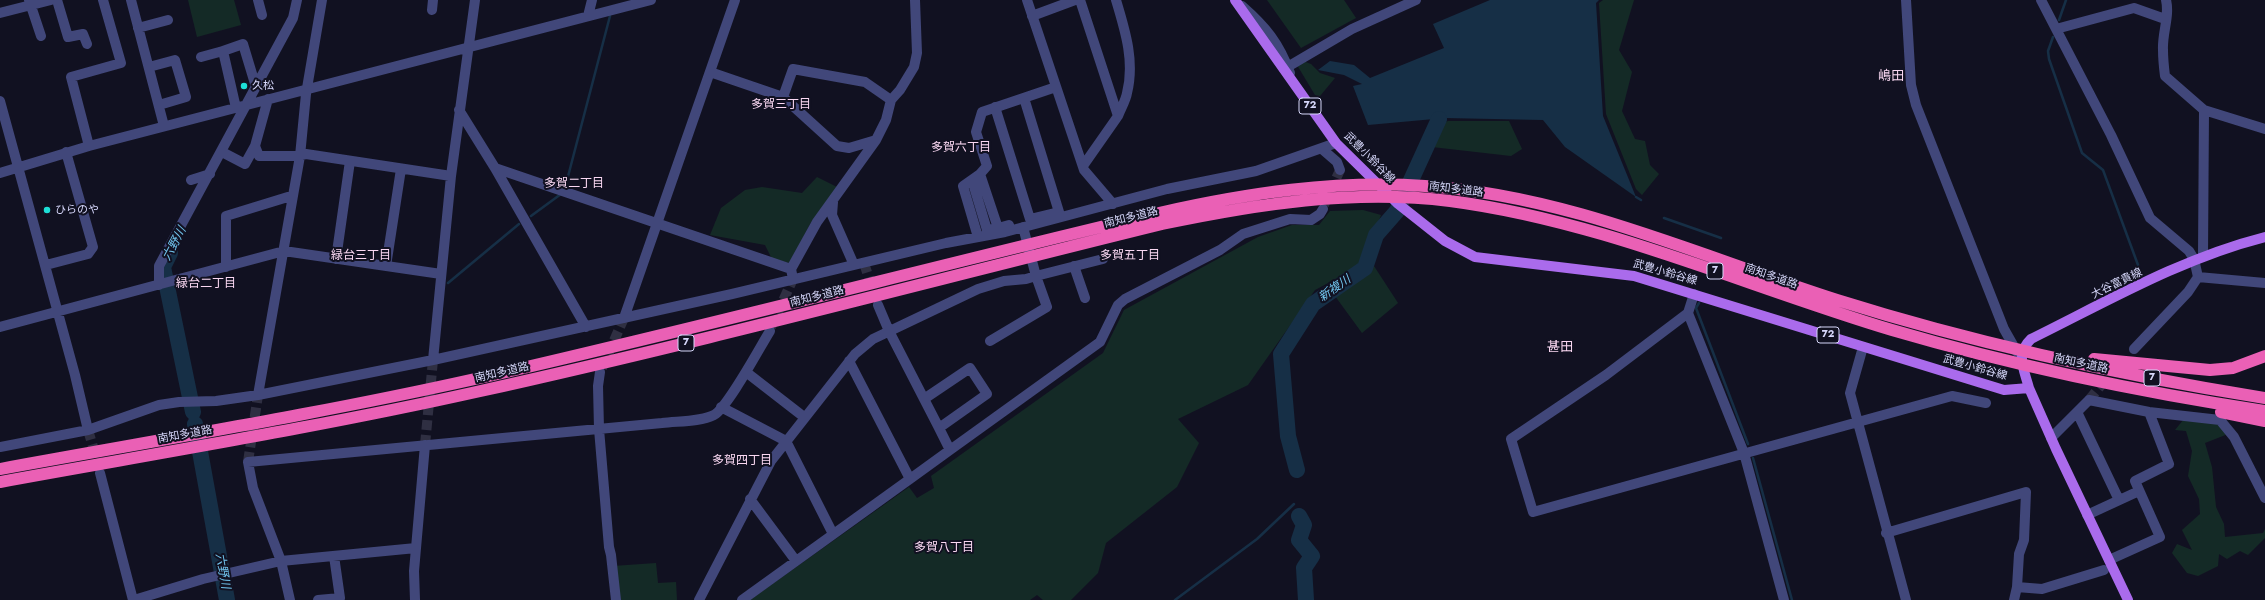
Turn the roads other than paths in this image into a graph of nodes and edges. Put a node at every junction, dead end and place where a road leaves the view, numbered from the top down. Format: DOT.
graph roads {
  1 [pos="51,0"];
  2 [pos="57,0"];
  3 [pos="103,0"];
  4 [pos="131,0"];
  5 [pos="258,0"];
  6 [pos="297,0"];
  7 [pos="322,0"];
  8 [pos="475,0"];
  9 [pos="592,0"];
  10 [pos="651,0"];
  11 [pos="735,0"];
  12 [pos="915,0"];
  13 [pos="1027,0"];
  14 [pos="1075,0"];
  15 [pos="1080,0"];
  16 [pos="1116,0"];
  17 [pos="1236,0"];
  18 [pos="1416,0"];
  19 [pos="1906,0"];
  20 [pos="2041,0"];
  21 [pos="2166,0"];
  22 [pos="30,2"];
  23 [pos="0,13"];
  24 [pos="262,15"];
  25 [pos="588,16"];
  26 [pos="1032,16"];
  27 [pos="2165,19"];
  28 [pos="168,20"];
  29 [pos="138,28"];
  30 [pos="2056,29"];
  31 [pos="41,36"];
  32 [pos="86,44"];
  33 [pos="468,49"];
  34 [pos="223,51"];
  35 [pos="201,57"];
  36 [pos="149,67"];
  37 [pos="1286,68"];
  38 [pos="710,72"];
  39 [pos="1056,86"];
  40 [pos="256,87"];
  41 [pos="308,89"];
  42 [pos="783,97"];
  43 [pos="1024,98"];
  44 [pos="0,100"];
  45 [pos="268,100"];
  46 [pos="891,100"];
  47 [pos="159,105"];
  48 [pos="246,106"];
  49 [pos="995,107"];
  50 [pos="236,108"];
  51 [pos="459,110"];
  52 [pos="2204,110"];
  53 [pos="1118,116"];
  54 [pos="164,126"];
  55 [pos="2265,129"];
  56 [pos="876,140"];
  57 [pos="1336,143"];
  58 [pos="89,146"];
  59 [pos="254,146"];
  60 [pos="1322,149"];
  61 [pos="66,152"];
  62 [pos="224,153"];
  63 [pos="300,156"];
  64 [pos="350,161"];
  65 [pos="1083,166"];
  66 [pos="18,168"];
  67 [pos="496,168"];
  68 [pos="401,169"];
  69 [pos="1340,170"];
  70 [pos="0,173"];
  71 [pos="210,174"];
  72 [pos="450,176"];
  73 [pos="976,177"];
  74 [pos="191,180"];
  75 [pos="291,196"];
  76 [pos="833,202"];
  77 [pos="1113,204"];
  78 [pos="1323,209"];
  79 [pos="1030,220"];
  80 [pos="657,224"];
  81 [pos="1023,227"];
  82 [pos="978,237"];
  83 [pos="2265,237"];
  84 [pos="284,252"];
  85 [pos="2199,257"];
  86 [pos="336,259"];
  87 [pos="1103,259"];
  88 [pos="854,265"];
  89 [pos="46,266"];
  90 [pos="386,266"];
  91 [pos="1074,266"];
  92 [pos="226,268"];
  93 [pos="441,274"];
  94 [pos="792,274"];
  95 [pos="1036,276"];
  96 [pos="2198,276"];
  97 [pos="2265,283"];
  98 [pos="162,284"];
  99 [pos="1694,294"];
  100 [pos="1085,298"];
  101 [pos="878,305"];
  102 [pos="57,311"];
  103 [pos="1688,313"];
  104 [pos="624,318"];
  105 [pos="0,327"];
  106 [pos="586,327"];
  107 [pos="770,331"];
  108 [pos="889,331"];
  109 [pos="990,341"];
  110 [pos="1863,347"];
  111 [pos="2134,350"];
  112 [pos="2265,356"];
  113 [pos="2044,357"];
  114 [pos="433,360"];
  115 [pos="2015,360"];
  116 [pos="849,361"];
  117 [pos="600,372"];
  118 [pos="746,372"];
  119 [pos="2086,379"];
  120 [pos="2029,388"];
  121 [pos="258,395"];
  122 [pos="2265,398"];
  123 [pos="924,399"];
  124 [pos="1986,403"];
  125 [pos="721,407"];
  126 [pos="2265,411"];
  127 [pos="2077,412"];
  128 [pos="2149,412"];
  129 [pos="804,417"];
  130 [pos="2265,421"];
  131 [pos="1857,422"];
  132 [pos="939,428"];
  133 [pos="599,429"];
  134 [pos="88,430"];
  135 [pos="2051,438"];
  136 [pos="786,440"];
  137 [pos="425,445"];
  138 [pos="0,447"];
  139 [pos="950,450"];
  140 [pos="1744,453"];
  141 [pos="0,468"];
  142 [pos="100,473"];
  143 [pos="910,480"];
  144 [pos="0,482"];
  145 [pos="2139,491"];
  146 [pos="2265,498"];
  147 [pos="750,499"];
  148 [pos="2119,500"];
  149 [pos="2088,515"];
  150 [pos="1886,533"];
  151 [pos="833,534"];
  152 [pos="416,548"];
  153 [pos="334,556"];
  154 [pos="2109,560"];
  155 [pos="281,561"];
  156 [pos="796,561"];
  157 [pos="2104,570"];
  158 [pos="2017,587"];
  159 [pos="133,600"];
  160 [pos="290,600"];
  161 [pos="318,600"];
  162 [pos="415,600"];
  163 [pos="616,600"];
  164 [pos="699,600"];
  165 [pos="742,600"];
  166 [pos="1784,600"];
  167 [pos="1906,600"];
  168 [pos="2014,600"];
  169 [pos="2128,600"];
  1 -- 22 [label="street"];
  2 -- 32 [label="street"];
  3 -- 58 [label="street"];
  4 -- 29 [label="street"];
  5 -- 24 [label="street"];
  6 -- 40 [label="street"];
  7 -- 41 [label="street"];
  8 -- 33 [label="street"];
  9 -- 25 [label="street"];
  10 -- 25 [label="street"];
  11 -- 38 [label="street"];
  12 -- 46 [label="street"];
  13 -- 26 [label="street"];
  14 -- 26 [label="street"];
  15 -- 53 [label="street"];
  16 -- 53 [label="street"];
  17 -- 37 [label="main road, 武豊小鈴谷線 / 72"];
  18 -- 37 [label="street"];
  19 -- 115 [label="street"];
  20 -- 30 [label="street"];
  21 -- 27 [label="street"];
  22 -- 23 [label="street"];
  22 -- 31 [label="street"];
  25 -- 33 [label="street"];
  26 -- 39 [label="street"];
  27 -- 30 [label="street"];
  27 -- 52 [label="street"];
  28 -- 29 [label="street"];
  29 -- 36 [label="street"];
  30 -- 85 [label="street"];
  33 -- 41 [label="street"];
  33 -- 51 [label="street"];
  34 -- 35 [label="street"];
  34 -- 40 [label="street"];
  34 -- 50 [label="street"];
  36 -- 47 [label="street"];
  36 -- 47 [label="street"];
  37 -- 57 [label="main road, 武豊小鈴谷線 / 72"];
  38 -- 42 [label="street"];
  38 -- 80 [label="street"];
  39 -- 43 [label="street"];
  39 -- 65 [label="street"];
  40 -- 48 [label="street"];
  41 -- 45 [label="street"];
  41 -- 63 [label="street"];
  42 -- 46 [label="street"];
  42 -- 56 [label="street"];
  43 -- 49 [label="street"];
  43 -- 79 [label="street"];
  44 -- 66 [label="street"];
  45 -- 48 [label="street"];
  45 -- 59 [label="street"];
  46 -- 56 [label="street"];
  47 -- 54 [label="street"];
  48 -- 50 [label="street"];
  48 -- 62 [label="street"];
  49 -- 73 [label="street"];
  49 -- 79 [label="street"];
  50 -- 54 [label="street"];
  51 -- 67 [label="street"];
  51 -- 72 [label="street"];
  52 -- 55 [label="street"];
  52 -- 85 [label="street"];
  53 -- 65 [label="street"];
  54 -- 58 [label="street"];
  56 -- 76 [label="street"];
  57 -- 60 [label="street"];
  57 -- 99 [label="main road, 武豊小鈴谷線 / 72"];
  58 -- 61 [label="street"];
  59 -- 62 [label="street"];
  59 -- 63 [label="street"];
  60 -- 69 [label="street"];
  60 -- 77 [label="street"];
  61 -- 66 [label="street"];
  61 -- 89 [label="street"];
  62 -- 71 [label="street"];
  63 -- 64 [label="street"];
  63 -- 75 [label="street"];
  64 -- 68 [label="street"];
  64 -- 86 [label="street"];
  65 -- 77 [label="street"];
  66 -- 70 [label="street"];
  66 -- 89 [label="street"];
  67 -- 80 [label="street"];
  67 -- 106 [label="street"];
  68 -- 72 [label="street"];
  68 -- 90 [label="street"];
  71 -- 74 [label="street"];
  71 -- 98 [label="street"];
  72 -- 93 [label="street"];
  73 -- 79 [label="street"];
  73 -- 82 [label="street"];
  75 -- 84 [label="street"];
  75 -- 92 [label="street"];
  76 -- 88 [label="street"];
  76 -- 94 [label="street"];
  77 -- 81 [label="street"];
  78 -- 139 [label="street"];
  80 -- 94 [label="street"];
  80 -- 104 [label="street"];
  81 -- 82 [label="street"];
  81 -- 95 [label="street"];
  82 -- 88 [label="street"];
  83 -- 85 [label="main road, 大谷富貴線"];
  84 -- 86 [label="street"];
  84 -- 92 [label="street"];
  84 -- 121 [label="street"];
  85 -- 96 [label="street"];
  85 -- 115 [label="main road, 大谷富貴線"];
  86 -- 90 [label="street"];
  87 -- 91 [label="street"];
  88 -- 94 [label="street"];
  89 -- 102 [label="street"];
  90 -- 93 [label="street"];
  91 -- 95 [label="street"];
  91 -- 100 [label="street"];
  92 -- 98 [label="street"];
  93 -- 114 [label="street"];
  94 -- 104 [label="street"];
  95 -- 108 [label="street"];
  95 -- 109 [label="street"];
  96 -- 97 [label="street"];
  96 -- 111 [label="street"];
  98 -- 102 [label="street"];
  99 -- 103 [label="street"];
  99 -- 110 [label="main road, 武豊小鈴谷線 / 72"];
  101 -- 108 [label="street"];
  102 -- 105 [label="street"];
  102 -- 134 [label="street"];
  103 -- 140 [label="street"];
  103 -- 140 [label="street"];
  104 -- 106 [label="street"];
  106 -- 114 [label="street"];
  107 -- 118 [label="street"];
  108 -- 116 [label="street"];
  108 -- 123 [label="street"];
  110 -- 120 [label="main road, 武豊小鈴谷線 / 72"];
  110 -- 131 [label="street"];
  112 -- 113 [label="highway"];
  113 -- 122 [label="highway, 南知多道路 / 7"];
  113 -- 141 [label="highway, 南知多道路 / 7"];
  114 -- 121 [label="street"];
  115 -- 119 [label="highway, 南知多道路 / 7"];
  115 -- 120 [label="main road"];
  115 -- 144 [label="highway, 南知多道路 / 7"];
  116 -- 129 [label="street"];
  116 -- 143 [label="street"];
  117 -- 133 [label="street"];
  118 -- 125 [label="street"];
  118 -- 129 [label="street"];
  119 -- 126 [label="highway, 南知多道路 / 7"];
  119 -- 130 [label="highway"];
  120 -- 135 [label="main road"];
  121 -- 134 [label="street"];
  123 -- 132 [label="street"];
  123 -- 132 [label="street"];
  124 -- 131 [label="street"];
  125 -- 133 [label="street"];
  125 -- 136 [label="street"];
  127 -- 128 [label="street"];
  127 -- 135 [label="street"];
  127 -- 148 [label="street"];
  128 -- 145 [label="street"];
  128 -- 146 [label="street"];
  129 -- 136 [label="street"];
  131 -- 140 [label="street"];
  131 -- 150 [label="street"];
  132 -- 139 [label="street"];
  133 -- 137 [label="street"];
  133 -- 163 [label="street"];
  134 -- 138 [label="street"];
  135 -- 149 [label="main road"];
  136 -- 147 [label="street"];
  136 -- 151 [label="street"];
  137 -- 152 [label="street"];
  137 -- 155 [label="street"];
  139 -- 143 [label="street"];
  140 -- 166 [label="street"];
  142 -- 159 [label="street"];
  143 -- 151 [label="street"];
  145 -- 148 [label="street"];
  145 -- 154 [label="street"];
  147 -- 156 [label="street"];
  147 -- 164 [label="street"];
  148 -- 149 [label="street"];
  149 -- 154 [label="main road"];
  150 -- 158 [label="street"];
  150 -- 167 [label="street"];
  151 -- 156 [label="street"];
  152 -- 153 [label="street"];
  152 -- 162 [label="street"];
  153 -- 155 [label="street"];
  153 -- 161 [label="street"];
  154 -- 169 [label="main road"];
  155 -- 159 [label="street"];
  155 -- 160 [label="street"];
  156 -- 165 [label="street"];
  157 -- 158 [label="street"];
  158 -- 168 [label="street"];
}
